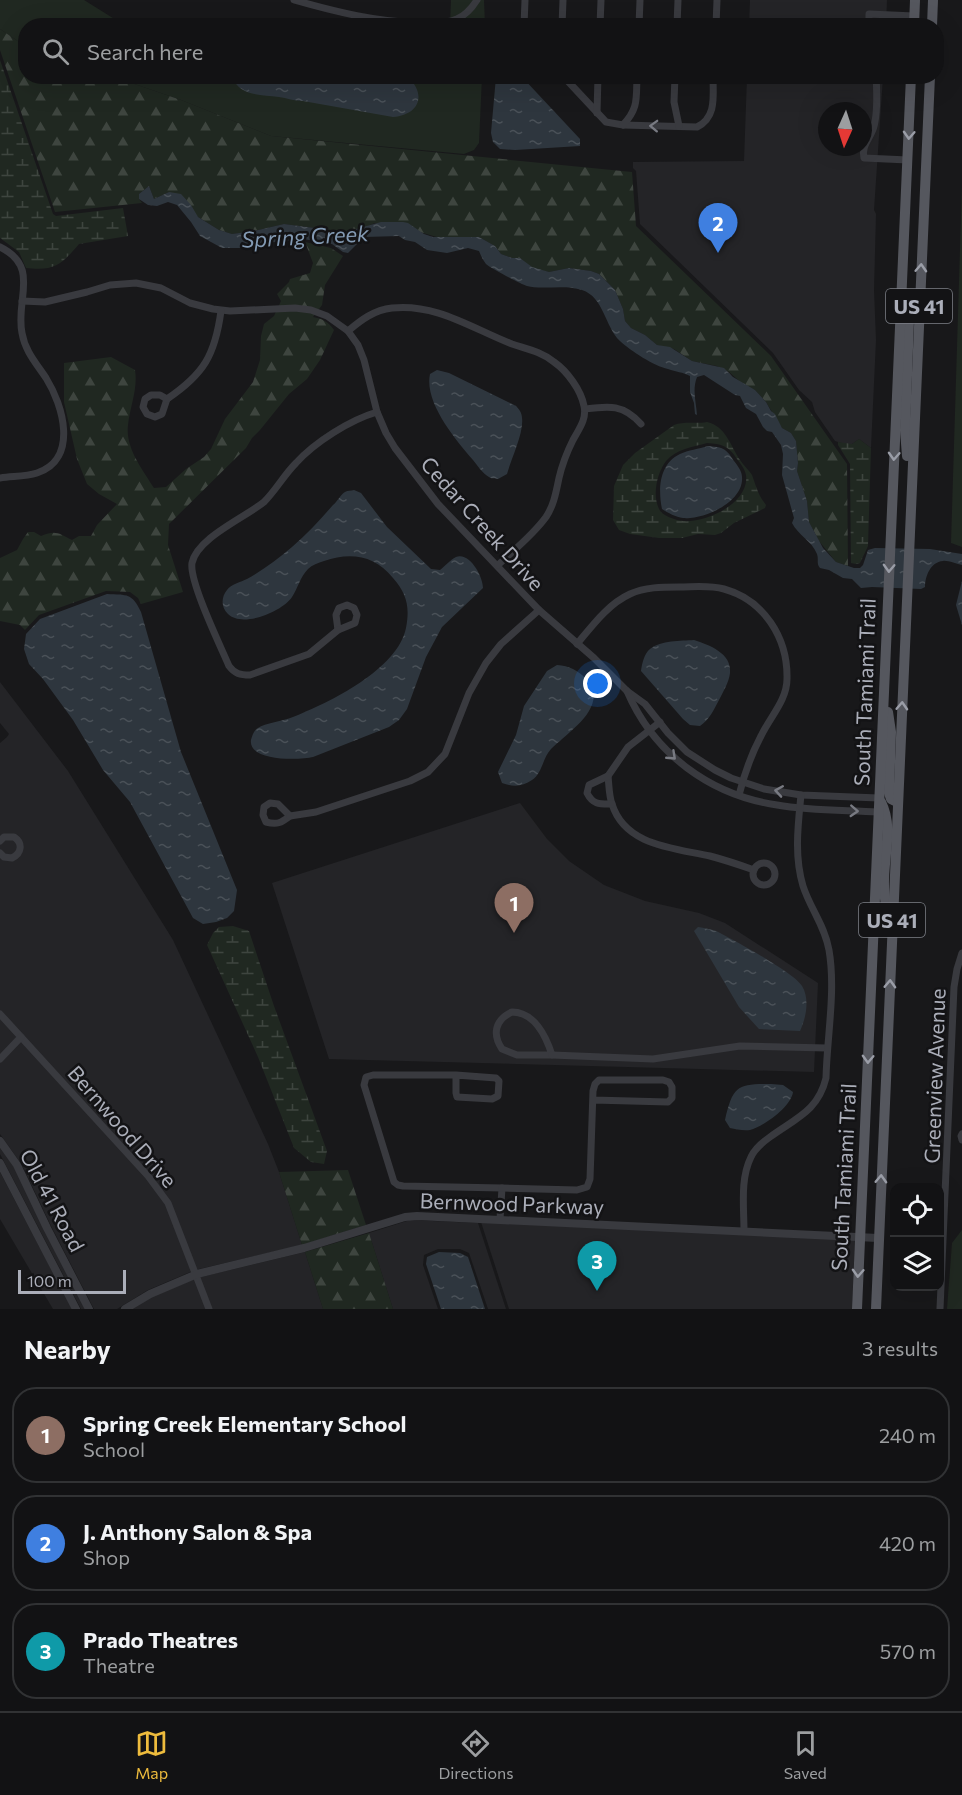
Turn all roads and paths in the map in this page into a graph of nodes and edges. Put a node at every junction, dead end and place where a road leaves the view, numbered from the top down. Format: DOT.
graph roads {
  1 [pos="294,0"];
  2 [pos="477,0"];
  3 [pos="525,0"];
  4 [pos="563,0"];
  5 [pos="601,0"];
  6 [pos="640,0"];
  7 [pos="678,0"];
  8 [pos="717,0"];
  9 [pos="915,0"];
  10 [pos="933,0"];
  11 [pos="368,18"];
  12 [pos="460,18"];
  13 [pos="524,18"];
  14 [pos="562,18"];
  15 [pos="600,18"];
  16 [pos="639,18"];
  17 [pos="677,18"];
  18 [pos="716,18"];
  19 [pos="869,18"];
  20 [pos="895,18"];
  21 [pos="914,18"];
  22 [pos="932,18"];
  23 [pos="570,84"];
  24 [pos="598,84"];
  25 [pos="637,84"];
  26 [pos="675,84"];
  27 [pos="713,84"];
  28 [pos="876,84"];
  29 [pos="911,84"];
  30 [pos="930,84"];
  31 [pos="597,113"];
  32 [pos="623,125"];
  33 [pos="679,126"];
  34 [pos="908,160"];
  35 [pos="0,247"];
  36 [pos="22,300"];
  37 [pos="221,311"];
  38 [pos="901,311"];
  39 [pos="348,331"];
  40 [pos="167,399"];
  41 [pos="585,409"];
  42 [pos="377,412"];
  43 [pos="641,424"];
  44 [pos="0,477"];
  45 [pos="911,492"];
  46 [pos="498,566"];
  47 [pos="539,610"];
  48 [pos="338,630"];
  49 [pos="577,644"];
  50 [pos="884,685"];
  51 [pos="627,691"];
  52 [pos="660,722"];
  53 [pos="649,730"];
  54 [pos="608,776"];
  55 [pos="742,782"];
  56 [pos="739,795"];
  57 [pos="801,795"];
  58 [pos="879,798"];
  59 [pos="897,802"];
  60 [pos="612,804"];
  61 [pos="800,808"];
  62 [pos="878,812"];
  63 [pos="290,816"];
  64 [pos="0,841"];
  65 [pos="0,854"];
  66 [pos="754,870"];
  67 [pos="891,947"];
  68 [pos="962,953"];
  69 [pos="0,1014"];
  70 [pos="21,1038"];
  71 [pos="827,1048"];
  72 [pos="552,1055"];
  73 [pos="0,1059"];
  74 [pos="456,1076"];
  75 [pos="593,1100"];
  76 [pos="962,1134"];
  77 [pos="962,1140"];
  78 [pos="0,1141"];
  79 [pos="0,1163"];
  80 [pos="502,1188"];
  81 [pos="500,1220"];
  82 [pos="744,1231"];
  83 [pos="860,1237"];
  84 [pos="879,1238"];
  85 [pos="196,1274"];
  86 [pos="76,1309"];
  87 [pos="89,1309"];
  88 [pos="125,1309"];
  89 [pos="209,1309"];
  90 [pos="857,1309"];
  91 [pos="876,1309"];
  92 [pos="940,1309"];
  1 -- 11 [label="street"];
  2 -- 12 [label="street"];
  3 -- 13 [label="street"];
  4 -- 14 [label="street"];
  5 -- 15 [label="street"];
  6 -- 16 [label="street"];
  7 -- 17 [label="street"];
  8 -- 18 [label="street"];
  9 -- 21 [label="main road"];
  10 -- 22 [label="main road"];
  19 -- 20 [label="street"];
  23 -- 31 [label="street"];
  24 -- 31 [label="street"];
  25 -- 32 [label="street"];
  26 -- 33 [label="street"];
  27 -- 33 [label="street"];
  28 -- 34 [label="street"];
  29 -- 34 [label="main road, South Tamiami Trail / US 41, one-way"];
  45 -- 30 [label="main road, South Tamiami Trail / US 41, one-way"];
  31 -- 32 [label="street"];
  33 -- 32 [label="street, one-way"];
  34 -- 38 [label="main road, South Tamiami Trail / US 41"];
  35 -- 36 [label="street"];
  36 -- 37 [label="street, Cedar Creek Drive"];
  36 -- 44 [label="street"];
  37 -- 39 [label="street, Cedar Creek Drive"];
  37 -- 40 [label="street"];
  38 -- 45 [label="main road"];
  38 -- 50 [label="main road, South Tamiami Trail / US 41, one-way"];
  39 -- 41 [label="street"];
  39 -- 42 [label="street, Cedar Creek Drive"];
  41 -- 43 [label="street"];
  41 -- 46 [label="street"];
  42 -- 46 [label="street, Cedar Creek Drive"];
  42 -- 48 [label="street"];
  59 -- 45 [label="main road, South Tamiami Trail / US 41, one-way"];
  46 -- 47 [label="street, Cedar Creek Drive"];
  47 -- 49 [label="street, Cedar Creek Drive"];
  47 -- 63 [label="street"];
  49 -- 51 [label="street, Cedar Creek Drive"];
  49 -- 55 [label="street"];
  50 -- 58 [label="main road, South Tamiami Trail / US 41"];
  50 -- 59 [label="main road"];
  51 -- 52 [label="street, Cedar Creek Drive"];
  51 -- 53 [label="street, Cedar Creek Drive"];
  52 -- 53 [label="street"];
  52 -- 55 [label="street, Cedar Creek Drive"];
  53 -- 54 [label="street"];
  53 -- 56 [label="street, Cedar Creek Drive, one-way"];
  54 -- 60 [label="street"];
  54 -- 60 [label="street"];
  55 -- 56 [label="street"];
  57 -- 55 [label="street, Cedar Creek Drive, one-way"];
  56 -- 61 [label="street, Cedar Creek Drive"];
  57 -- 58 [label="street, Cedar Creek Drive"];
  57 -- 61 [label="street"];
  58 -- 62 [label="main road, South Tamiami Trail / US 41"];
  58 -- 67 [label="main road"];
  59 -- 67 [label="main road, South Tamiami Trail / US 41"];
  60 -- 66 [label="street"];
  61 -- 62 [label="street, Cedar Creek Drive, one-way"];
  61 -- 71 [label="street"];
  62 -- 83 [label="main road, South Tamiami Trail / US 41, one-way"];
  64 -- 65 [label="street"];
  84 -- 67 [label="main road, South Tamiami Trail / US 41, one-way"];
  68 -- 92 [label="street, Greenview Avenue"];
  69 -- 70 [label="street, Bernwood Drive"];
  70 -- 73 [label="street"];
  70 -- 85 [label="street, Bernwood Drive"];
  71 -- 72 [label="street"];
  71 -- 82 [label="street"];
  72 -- 72 [label="street"];
  74 -- 74 [label="street"];
  74 -- 80 [label="street"];
  75 -- 75 [label="street"];
  75 -- 80 [label="street"];
  76 -- 77 [label="street"];
  78 -- 87 [label="street, Old 41 Road"];
  79 -- 86 [label="street, Old 41 Road"];
  80 -- 81 [label="street"];
  81 -- 82 [label="street, Bernwood Parkway"];
  81 -- 85 [label="street, Bernwood Parkway"];
  82 -- 83 [label="street, Bernwood Parkway"];
  83 -- 84 [label="street, Bernwood Parkway"];
  83 -- 90 [label="main road, South Tamiami Trail / US 41, one-way"];
  84 -- 91 [label="main road, South Tamiami Trail / US 41"];
  85 -- 88 [label="street, Bernwood Parkway"];
  85 -- 89 [label="street, Bernwood Drive"];
}
